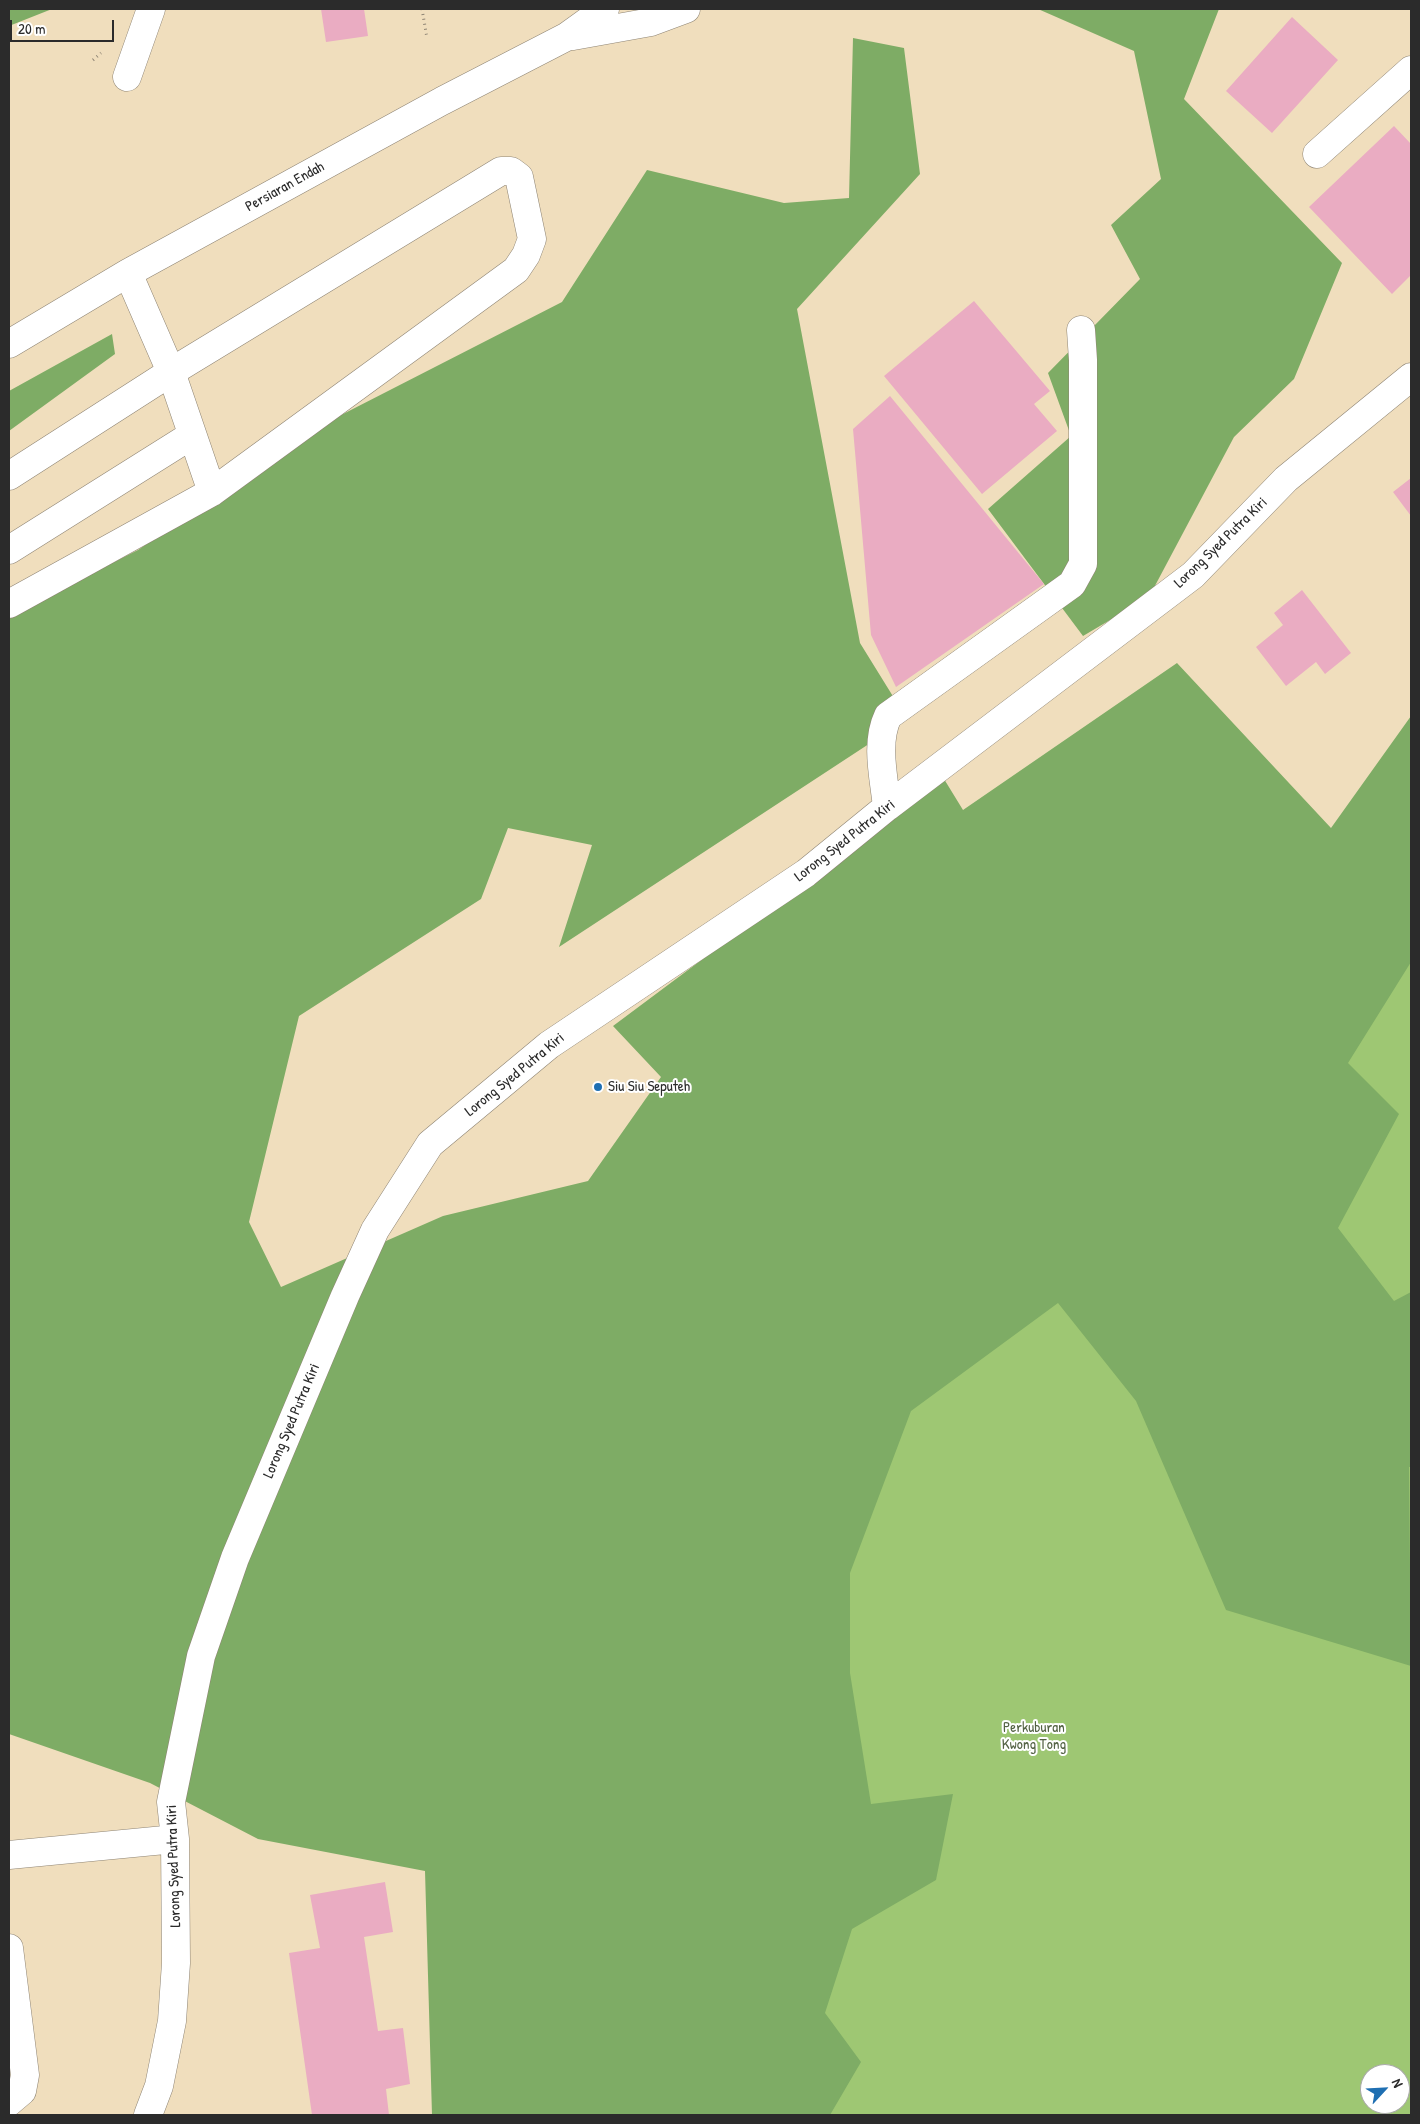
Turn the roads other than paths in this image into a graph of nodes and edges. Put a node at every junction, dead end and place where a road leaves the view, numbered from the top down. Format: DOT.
graph roads {
  1 [pos="151,9"];
  2 [pos="605,9"];
  3 [pos="686,9"];
  4 [pos="566,37"];
  5 [pos="1411,70"];
  6 [pos="127,77"];
  7 [pos="1317,154"];
  8 [pos="128,273"];
  9 [pos="1081,330"];
  10 [pos="9,344"];
  11 [pos="171,372"];
  12 [pos="1411,377"];
  13 [pos="192,435"];
  14 [pos="9,476"];
  15 [pos="212,492"];
  16 [pos="9,550"];
  17 [pos="9,604"];
  18 [pos="887,807"];
  19 [pos="175,1839"];
  20 [pos="9,1855"];
  21 [pos="9,1948"];
  22 [pos="9,2102"];
  23 [pos="148,2115"];
  1 -- 6 [label="street"];
  2 -- 4 [label="street, Persiaran Endah"];
  3 -- 4 [label="street, Persiaran Endah"];
  4 -- 8 [label="street, Persiaran Endah"];
  5 -- 7 [label="street"];
  8 -- 10 [label="street, Persiaran Endah"];
  8 -- 11 [label="street"];
  9 -- 18 [label="street"];
  11 -- 13 [label="street"];
  11 -- 14 [label="street"];
  11 -- 15 [label="street"];
  12 -- 18 [label="street, Lorong Syed Putra Kiri"];
  13 -- 15 [label="street"];
  13 -- 16 [label="street"];
  15 -- 17 [label="street"];
  18 -- 19 [label="street, Lorong Syed Putra Kiri"];
  19 -- 20 [label="street"];
  19 -- 23 [label="street, Lorong Syed Putra Kiri"];
  21 -- 22 [label="street"];
}
